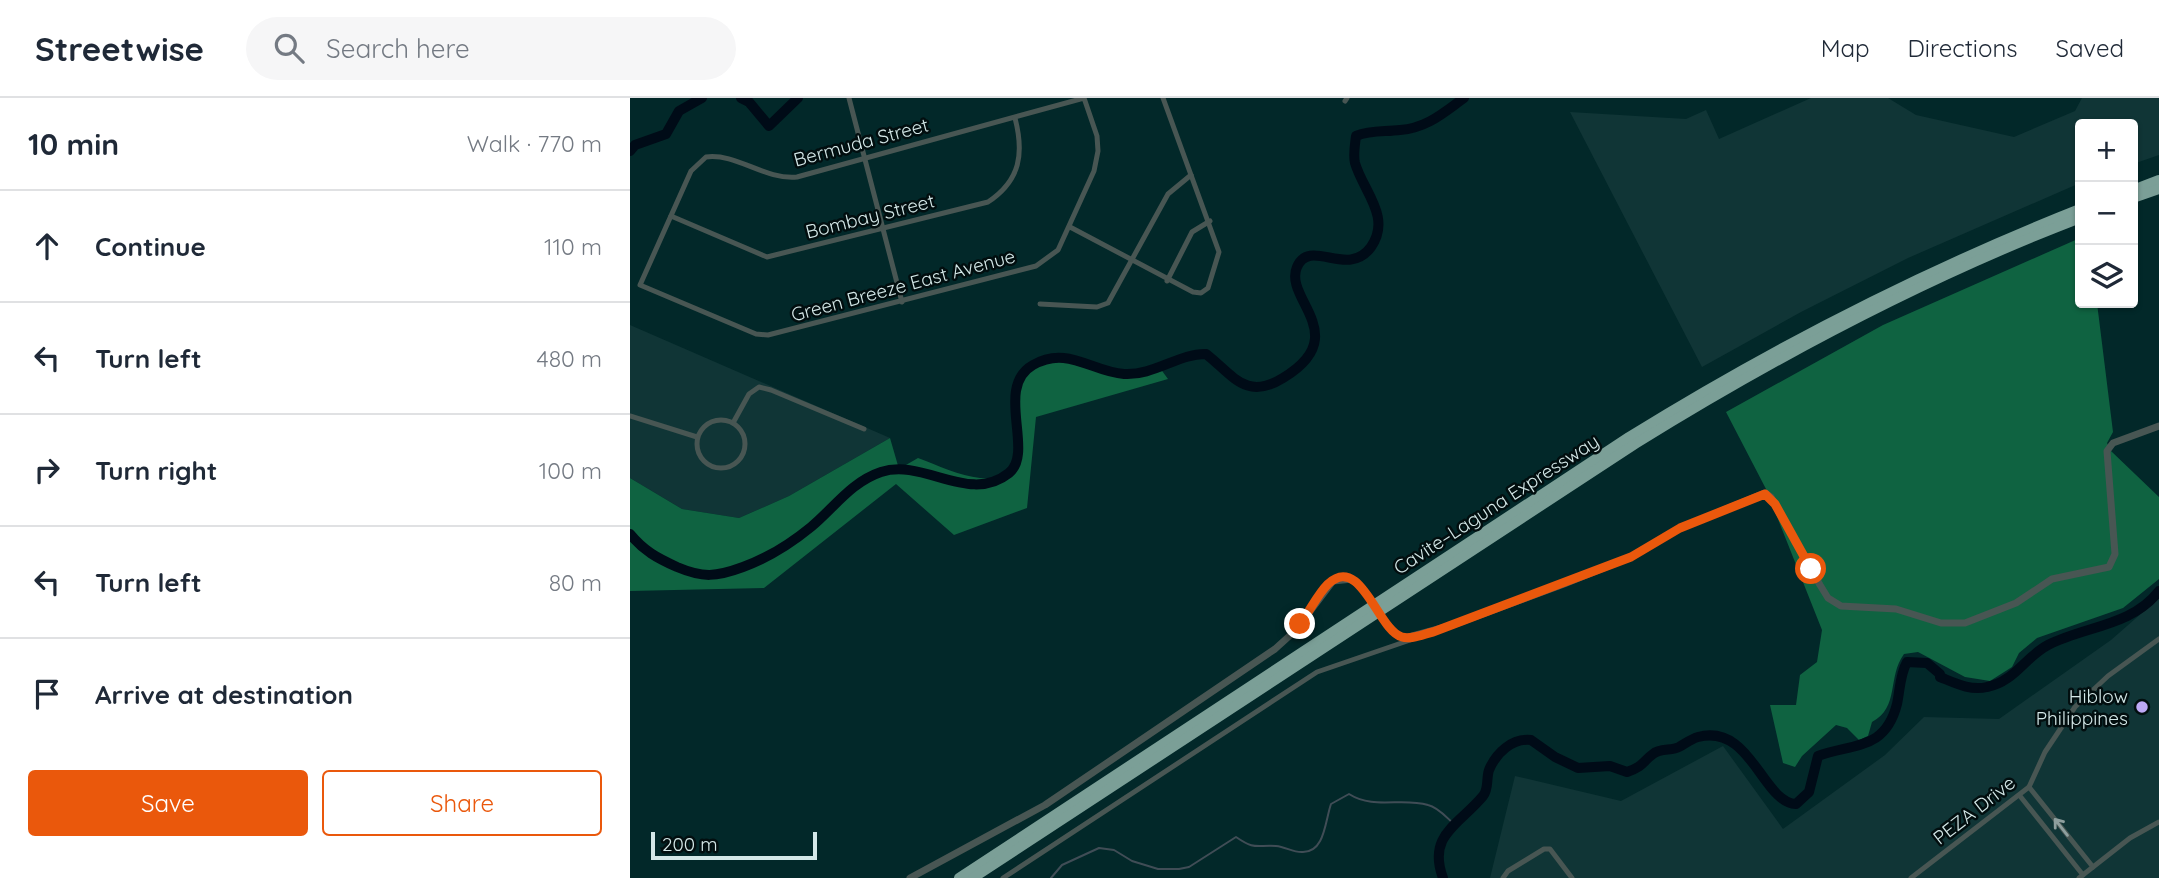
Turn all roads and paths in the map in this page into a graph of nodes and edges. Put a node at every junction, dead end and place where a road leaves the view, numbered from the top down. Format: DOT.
graph roads {
  1 [pos="849,98"];
  2 [pos="1084,98"];
  3 [pos="1163,98"];
  4 [pos="1015,118"];
  5 [pos="862,159"];
  6 [pos="1191,175"];
  7 [pos="2159,180"];
  8 [pos="2138,188"];
  9 [pos="2159,189"];
  10 [pos="2138,196"];
  11 [pos="2075,211"];
  12 [pos="671,216"];
  13 [pos="2075,220"];
  14 [pos="1210,221"];
  15 [pos="1070,227"];
  16 [pos="881,230"];
  17 [pos="1132,263"];
  18 [pos="1167,281"];
  19 [pos="640,285"];
  20 [pos="902,302"];
  21 [pos="1040,304"];
  22 [pos="630,416"];
  23 [pos="733,423"];
  24 [pos="2159,426"];
  25 [pos="864,429"];
  26 [pos="697,437"];
  27 [pos="1433,632"];
  28 [pos="2159,639"];
  29 [pos="2029,787"];
  30 [pos="2020,796"];
  31 [pos="2159,822"];
  32 [pos="2093,867"];
  33 [pos="2081,876"];
  34 [pos="910,878"];
  35 [pos="959,878"];
  36 [pos="973,878"];
  37 [pos="1003,878"];
  38 [pos="1503,878"];
  39 [pos="1572,878"];
  40 [pos="1911,878"];
  1 -- 5 [label="street"];
  2 -- 4 [label="street, Bermuda Street"];
  2 -- 15 [label="street, Green Breeze East Avenue"];
  3 -- 6 [label="street"];
  4 -- 5 [label="street, Bermuda Street"];
  4 -- 16 [label="street, Bombay Street"];
  5 -- 12 [label="street, Bermuda Street"];
  5 -- 16 [label="street"];
  6 -- 14 [label="street"];
  6 -- 17 [label="street"];
  7 -- 8 [label="highway"];
  9 -- 10 [label="highway"];
  11 -- 35 [label="highway, Cavite–Laguna Expressway"];
  12 -- 16 [label="street, Bombay Street"];
  12 -- 19 [label="street, Bermuda Street"];
  13 -- 36 [label="highway, Cavite–Laguna Expressway"];
  14 -- 18 [label="street"];
  14 -- 18 [label="street"];
  15 -- 17 [label="street"];
  15 -- 20 [label="street, Green Breeze East Avenue"];
  16 -- 20 [label="street"];
  17 -- 18 [label="street"];
  17 -- 21 [label="street"];
  19 -- 20 [label="street, Green Breeze East Avenue"];
  22 -- 26 [label="street"];
  23 -- 25 [label="street"];
  23 -- 26 [label="street"];
  23 -- 26 [label="street"];
  24 -- 27 [label="street"];
  27 -- 34 [label="street, bridge"];
  27 -- 37 [label="street"];
  28 -- 29 [label="street, PEZA Drive"];
  29 -- 30 [label="street, PEZA Drive"];
  32 -- 29 [label="street, one-way"];
  30 -- 33 [label="street"];
  30 -- 40 [label="street, PEZA Drive"];
  31 -- 32 [label="street"];
  32 -- 33 [label="street"];
  38 -- 39 [label="street"];
}
